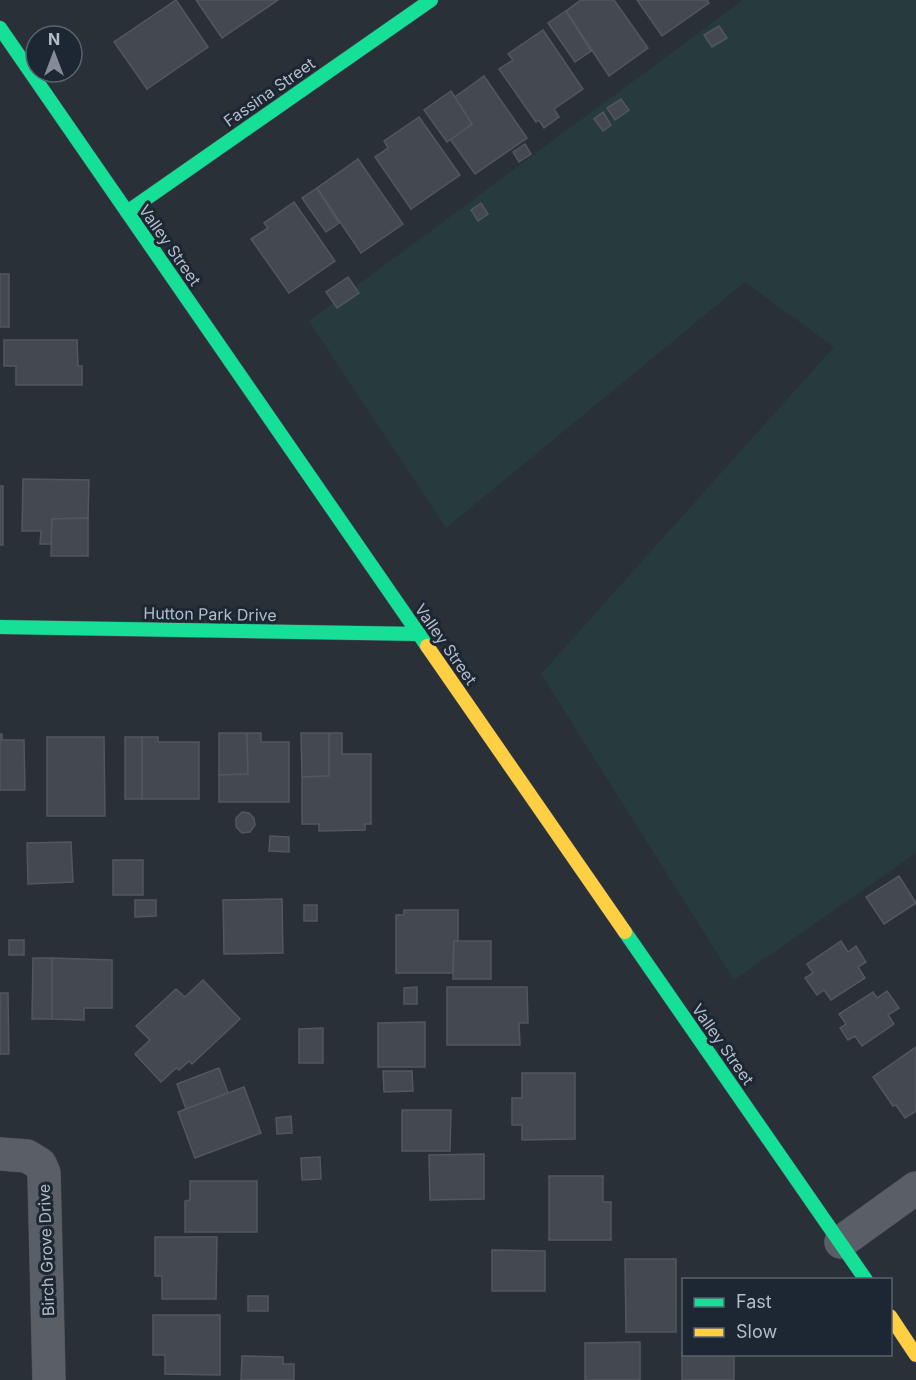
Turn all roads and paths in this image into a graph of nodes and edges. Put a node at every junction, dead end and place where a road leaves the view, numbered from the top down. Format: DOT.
graph roads {
  1 [pos="431,0"];
  2 [pos="0,28"];
  3 [pos="127,212"];
  4 [pos="0,627"];
  5 [pos="419,634"];
  6 [pos="0,1154"];
  7 [pos="916,1188"];
  8 [pos="841,1242"];
  9 [pos="865,1278"];
  10 [pos="892,1319"];
  11 [pos="916,1355"];
  12 [pos="49,1380"];
  1 -- 3 [label="main road, Fassina Street"];
  2 -- 3 [label="main road, Valley Street"];
  3 -- 5 [label="main road, Valley Street"];
  4 -- 5 [label="main road, Hutton Park Drive"];
  5 -- 8 [label="main road, Valley Street"];
  6 -- 12 [label="street, Birch Grove Drive"];
  7 -- 8 [label="street"];
  8 -- 9 [label="main road, Valley Street"];
  10 -- 11 [label="main road"];
}
